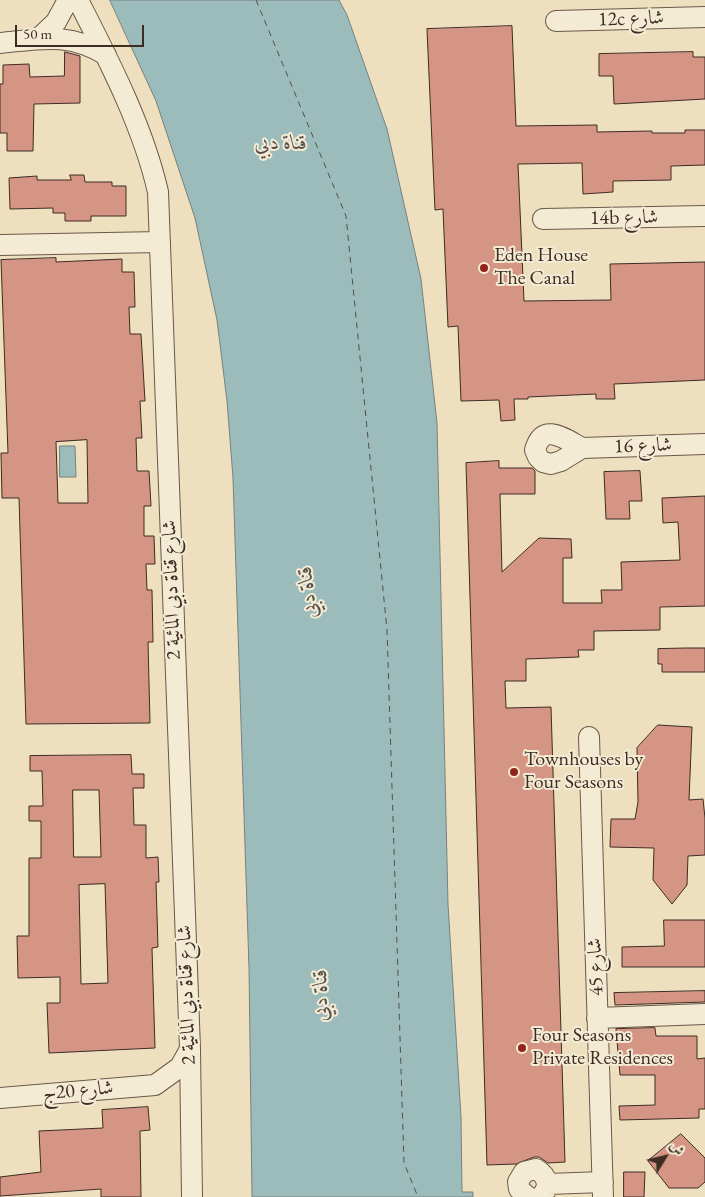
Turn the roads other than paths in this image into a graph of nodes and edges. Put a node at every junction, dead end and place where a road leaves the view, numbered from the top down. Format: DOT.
graph roads {
  1 [pos="68,0"];
  2 [pos="78,0"];
  3 [pos="705,17"];
  4 [pos="556,20"];
  5 [pos="38,39"];
  6 [pos="0,43"];
  7 [pos="106,55"];
  8 [pos="705,216"];
  9 [pos="543,219"];
  10 [pos="160,242"];
  11 [pos="0,245"];
  12 [pos="705,444"];
  13 [pos="582,448"];
  14 [pos="589,737"];
  15 [pos="705,1014"];
  16 [pos="597,1018"];
  17 [pos="190,1048"];
  18 [pos="155,1085"];
  19 [pos="0,1098"];
  20 [pos="191,1115"];
  21 [pos="544,1190"];
  22 [pos="603,1190"];
  23 [pos="192,1197"];
  24 [pos="528,1197"];
  1 -- 5 [label="street"];
  2 -- 7 [label="street, شارع قناة دبي المائية 2"];
  3 -- 4 [label="street, 12c شارع"];
  5 -- 6 [label="street"];
  5 -- 7 [label="street"];
  7 -- 10 [label="street, شارع قناة دبي المائية 2"];
  8 -- 9 [label="street, 14b شارع"];
  10 -- 11 [label="street"];
  10 -- 17 [label="street, شارع قناة دبي المائية 2"];
  12 -- 13 [label="street, شارع 16"];
  14 -- 16 [label="street, شارع 45"];
  15 -- 16 [label="street"];
  16 -- 22 [label="street, شارع 45"];
  17 -- 18 [label="street"];
  17 -- 20 [label="street, شارع قناة دبي المائية 2"];
  18 -- 19 [label="street, شارع 20ج"];
  18 -- 20 [label="street"];
  20 -- 23 [label="street, شارع قناة دبي المائية 2"];
  21 -- 22 [label="street"];
  21 -- 24 [label="street"];
}
